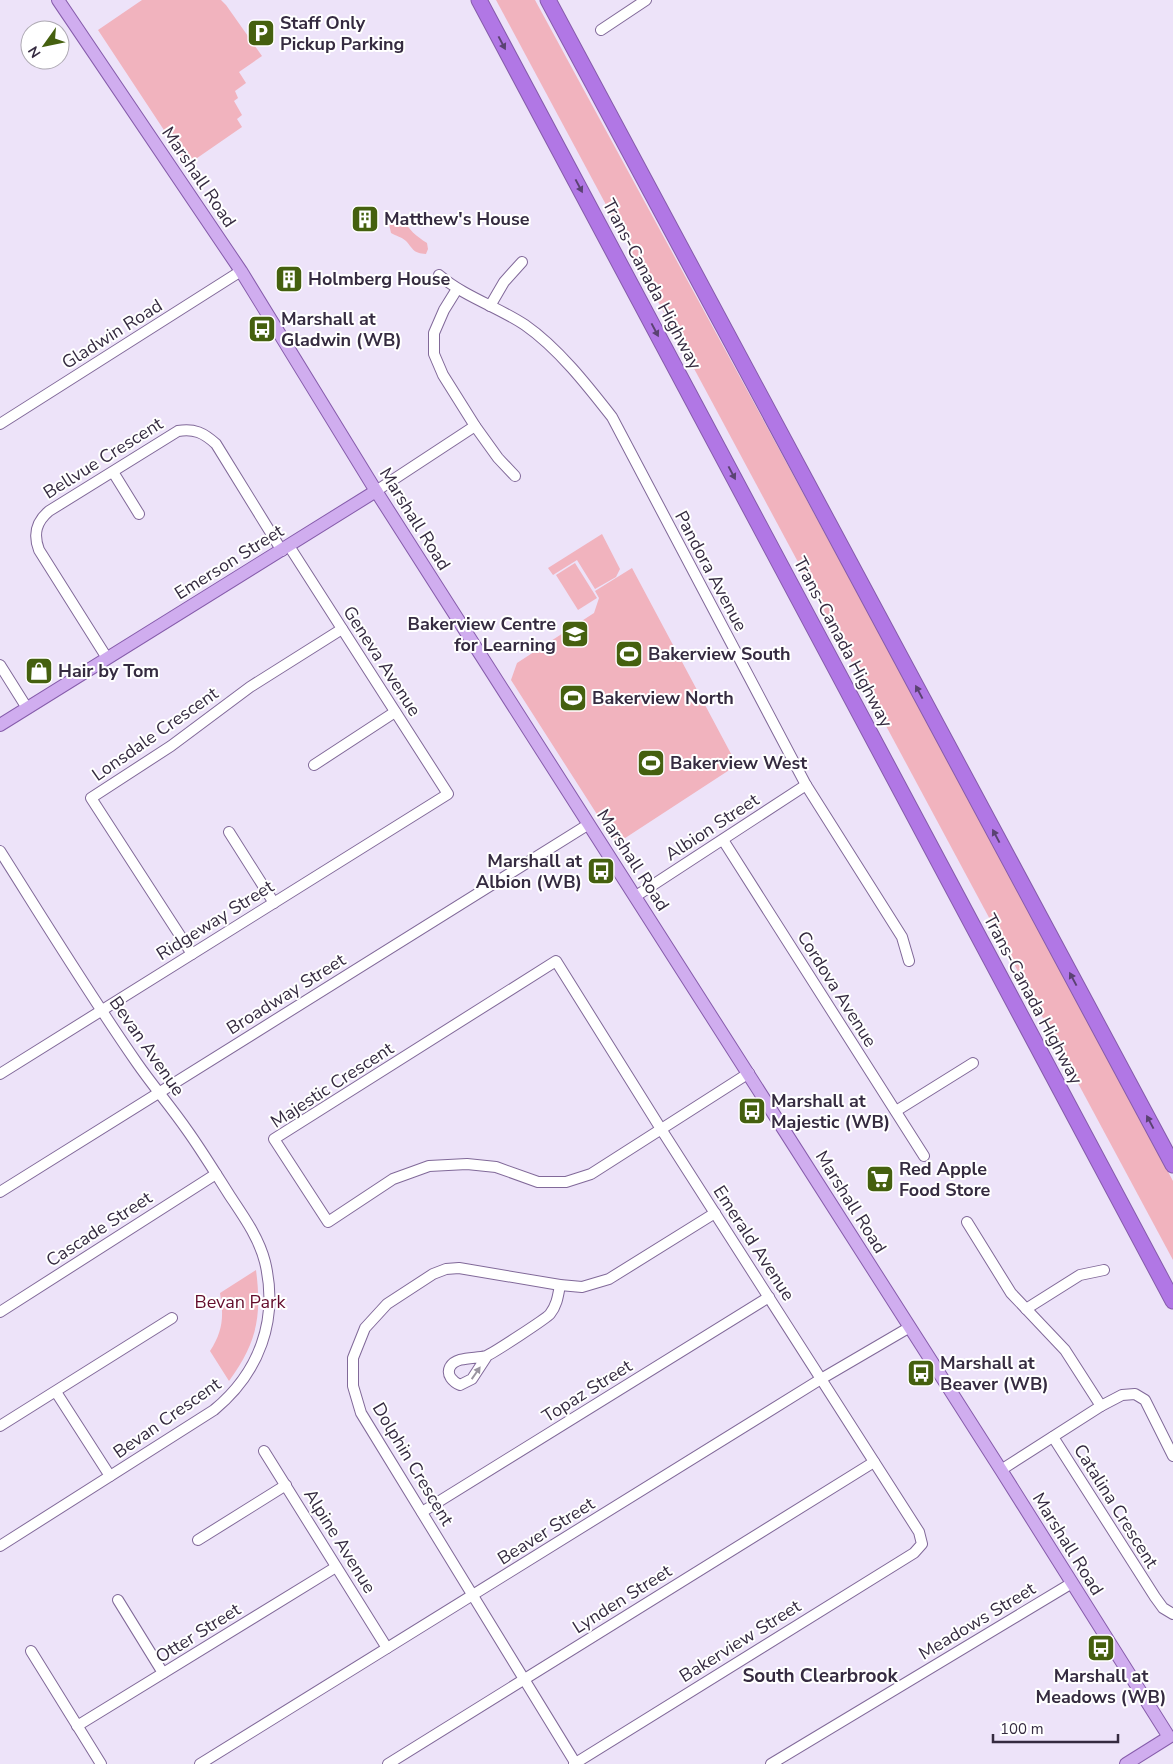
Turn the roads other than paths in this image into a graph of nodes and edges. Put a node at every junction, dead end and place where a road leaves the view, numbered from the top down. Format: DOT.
graph roads {
  1 [pos="58,0"];
  2 [pos="479,0"];
  3 [pos="548,0"];
  4 [pos="646,0"];
  5 [pos="601,30"];
  6 [pos="522,262"];
  7 [pos="241,271"];
  8 [pos="439,275"];
  9 [pos="457,289"];
  10 [pos="490,306"];
  11 [pos="0,424"];
  12 [pos="475,426"];
  13 [pos="113,472"];
  14 [pos="515,476"];
  15 [pos="376,491"];
  16 [pos="139,514"];
  17 [pos="285,548"];
  18 [pos="342,628"];
  19 [pos="107,658"];
  20 [pos="0,665"];
  21 [pos="27,708"];
  22 [pos="395,712"];
  23 [pos="0,725"];
  24 [pos="314,765"];
  25 [pos="806,786"];
  26 [pos="448,794"];
  27 [pos="589,824"];
  28 [pos="229,832"];
  29 [pos="723,840"];
  30 [pos="0,851"];
  31 [pos="636,896"];
  32 [pos="274,903"];
  33 [pos="192,954"];
  34 [pos="556,961"];
  35 [pos="909,961"];
  36 [pos="102,1010"];
  37 [pos="973,1063"];
  38 [pos="749,1073"];
  39 [pos="0,1074"];
  40 [pos="159,1093"];
  41 [pos="896,1111"];
  42 [pos="661,1129"];
  43 [pos="924,1156"];
  44 [pos="1173,1165"];
  45 [pos="216,1174"];
  46 [pos="0,1192"];
  47 [pos="715,1213"];
  48 [pos="967,1222"];
  49 [pos="265,1261"];
  50 [pos="1104,1270"];
  51 [pos="560,1285"];
  52 [pos="769,1297"];
  53 [pos="1173,1301"];
  54 [pos="1026,1309"];
  55 [pos="0,1312"];
  56 [pos="172,1318"];
  57 [pos="910,1327"];
  58 [pos="487,1356"];
  59 [pos="822,1379"];
  60 [pos="56,1392"];
  61 [pos="1101,1406"];
  62 [pos="0,1426"];
  63 [pos="1053,1437"];
  64 [pos="264,1451"];
  65 [pos="1173,1456"];
  66 [pos="874,1462"];
  67 [pos="1001,1470"];
  68 [pos="110,1476"];
  69 [pos="286,1485"];
  70 [pos="422,1512"];
  71 [pos="198,1540"];
  72 [pos="922,1544"];
  73 [pos="0,1546"];
  74 [pos="336,1567"];
  75 [pos="1072,1583"];
  76 [pos="472,1596"];
  77 [pos="118,1600"];
  78 [pos="1173,1614"];
  79 [pos="387,1648"];
  80 [pos="31,1651"];
  81 [pos="164,1673"];
  82 [pos="524,1680"];
  83 [pos="78,1726"];
  84 [pos="1171,1741"];
  85 [pos="101,1764"];
  86 [pos="200,1764"];
  87 [pos="388,1764"];
  88 [pos="575,1764"];
  89 [pos="771,1764"];
  90 [pos="1126,1764"];
  1 -- 7 [label="main road, Marshall Road"];
  2 -- 53 [label="highway, Trans-Canada Highway, one-way"];
  44 -- 3 [label="highway, one-way"];
  4 -- 5 [label="street"];
  6 -- 10 [label="street"];
  7 -- 11 [label="street, Gladwin Road"];
  7 -- 15 [label="main road, Marshall Road"];
  8 -- 9 [label="street, Pandora Avenue"];
  9 -- 10 [label="street, Pandora Avenue"];
  9 -- 12 [label="street"];
  10 -- 25 [label="street, Pandora Avenue"];
  12 -- 14 [label="street"];
  12 -- 15 [label="street, Emerson Street"];
  13 -- 16 [label="street"];
  13 -- 17 [label="street, Bellvue Crescent"];
  13 -- 19 [label="street, Bellvue Crescent"];
  15 -- 17 [label="main road, Emerson Street"];
  15 -- 27 [label="main road, Marshall Road"];
  17 -- 18 [label="street, Geneva Avenue"];
  17 -- 19 [label="main road, Emerson Street"];
  18 -- 22 [label="street, Geneva Avenue"];
  18 -- 33 [label="street, Lonsdale Crescent"];
  19 -- 21 [label="main road, Emerson Street"];
  20 -- 21 [label="street"];
  21 -- 23 [label="main road, Emerson Street"];
  22 -- 24 [label="street"];
  22 -- 26 [label="street, Geneva Avenue"];
  25 -- 29 [label="street, Albion Street"];
  25 -- 35 [label="street, Pandora Avenue"];
  26 -- 32 [label="street, Ridgeway Street"];
  27 -- 31 [label="main road, Marshall Road"];
  27 -- 40 [label="street, Broadway Street"];
  28 -- 32 [label="street"];
  29 -- 31 [label="street, Albion Street"];
  29 -- 41 [label="street, Cordova Avenue"];
  30 -- 36 [label="street, Bevan Avenue"];
  31 -- 38 [label="main road, Marshall Road"];
  32 -- 33 [label="street, Ridgeway Street"];
  33 -- 36 [label="street, Ridgeway Street"];
  34 -- 42 [label="street, Emerald Avenue"];
  34 -- 42 [label="street, Majestic Crescent"];
  36 -- 39 [label="street, Ridgeway Street"];
  36 -- 40 [label="street, Bevan Avenue"];
  37 -- 41 [label="street"];
  38 -- 42 [label="street, Majestic Crescent"];
  38 -- 57 [label="main road, Marshall Road"];
  40 -- 45 [label="street, Bevan Avenue"];
  40 -- 46 [label="street, Broadway Street"];
  41 -- 43 [label="street, Cordova Avenue"];
  42 -- 47 [label="street, Emerald Avenue"];
  45 -- 49 [label="street, Bevan Avenue"];
  45 -- 55 [label="street, Cascade Street"];
  47 -- 51 [label="street, Dolphin Crescent"];
  47 -- 52 [label="street, Emerald Avenue"];
  48 -- 54 [label="street"];
  49 -- 68 [label="street, Bevan Crescent"];
  50 -- 54 [label="street"];
  51 -- 58 [label="street"];
  51 -- 70 [label="street, Dolphin Crescent"];
  52 -- 59 [label="street, Emerald Avenue"];
  52 -- 70 [label="street, Topaz Street"];
  54 -- 61 [label="street"];
  56 -- 60 [label="street"];
  57 -- 59 [label="street, Beaver Street"];
  57 -- 67 [label="main road, Marshall Road"];
  59 -- 66 [label="street, Emerald Avenue"];
  59 -- 76 [label="street, Beaver Street"];
  60 -- 62 [label="street"];
  60 -- 68 [label="street"];
  61 -- 63 [label="street, Catalina Crescent"];
  61 -- 65 [label="street, Catalina Crescent"];
  63 -- 67 [label="street, Catalina Crescent"];
  63 -- 78 [label="street, Catalina Crescent"];
  64 -- 69 [label="street, Alpine Avenue"];
  66 -- 72 [label="street, Emerald Avenue"];
  66 -- 82 [label="street, Lynden Street"];
  67 -- 75 [label="main road, Marshall Road"];
  68 -- 73 [label="street, Bevan Crescent"];
  69 -- 71 [label="street"];
  69 -- 74 [label="street, Alpine Avenue"];
  70 -- 76 [label="street, Dolphin Crescent"];
  72 -- 88 [label="street, Bakerview Street"];
  74 -- 79 [label="street, Alpine Avenue"];
  74 -- 81 [label="street, Otter Street"];
  75 -- 84 [label="main road, Marshall Road"];
  75 -- 89 [label="street, Meadows Street"];
  76 -- 79 [label="street, Beaver Street"];
  76 -- 82 [label="street, Dolphin Crescent"];
  77 -- 81 [label="street"];
  79 -- 86 [label="street, Beaver Street"];
  80 -- 83 [label="street"];
  81 -- 83 [label="street, Otter Street"];
  82 -- 87 [label="street, Lynden Street"];
  82 -- 88 [label="street, Dolphin Crescent"];
  83 -- 85 [label="street"];
  84 -- 90 [label="main road"];
}
